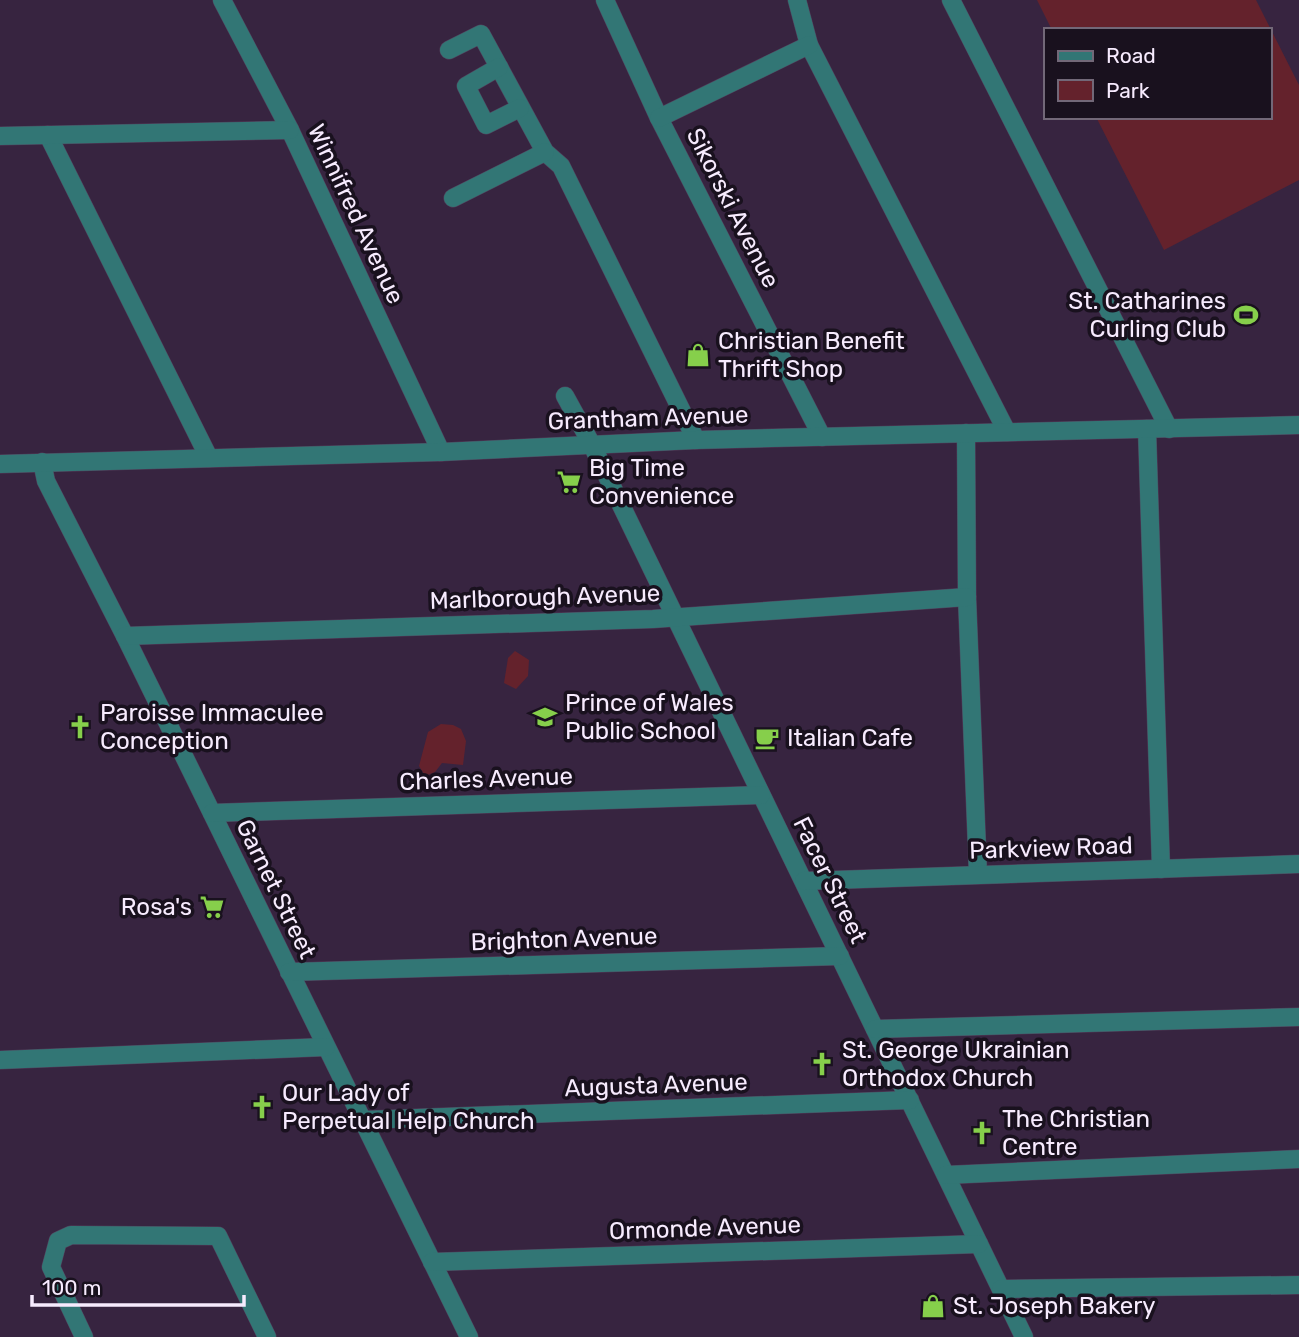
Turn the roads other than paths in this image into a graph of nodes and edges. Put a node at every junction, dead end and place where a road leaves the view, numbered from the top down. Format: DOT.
graph roads {
  1 [pos="222,0"];
  2 [pos="605,0"];
  3 [pos="797,0"];
  4 [pos="951,0"];
  5 [pos="808,45"];
  6 [pos="449,50"];
  7 [pos="499,67"];
  8 [pos="520,107"];
  9 [pos="659,118"];
  10 [pos="290,130"];
  11 [pos="48,135"];
  12 [pos="0,136"];
  13 [pos="545,152"];
  14 [pos="453,198"];
  15 [pos="565,396"];
  16 [pos="1299,425"];
  17 [pos="1147,429"];
  18 [pos="1168,429"];
  19 [pos="1007,432"];
  20 [pos="966,433"];
  21 [pos="822,437"];
  22 [pos="696,440"];
  23 [pos="592,444"];
  24 [pos="441,452"];
  25 [pos="209,458"];
  26 [pos="42,462"];
  27 [pos="0,464"];
  28 [pos="967,597"];
  29 [pos="674,616"];
  30 [pos="125,636"];
  31 [pos="761,795"];
  32 [pos="212,813"];
  33 [pos="1299,864"];
  34 [pos="1161,869"];
  35 [pos="978,874"];
  36 [pos="804,881"];
  37 [pos="841,956"];
  38 [pos="289,972"];
  39 [pos="1299,1017"];
  40 [pos="875,1029"];
  41 [pos="326,1047"];
  42 [pos="0,1060"];
  43 [pos="910,1100"];
  44 [pos="363,1120"];
  45 [pos="1299,1158"];
  46 [pos="946,1175"];
  47 [pos="979,1244"];
  48 [pos="432,1262"];
  49 [pos="1299,1285"];
  50 [pos="1001,1289"];
  51 [pos="84,1337"];
  52 [pos="267,1337"];
  53 [pos="469,1337"];
  54 [pos="1024,1337"];
  1 -- 10 [label="street, Winnifred Avenue"];
  2 -- 9 [label="street, Sikorski Avenue"];
  3 -- 5 [label="street"];
  4 -- 18 [label="street"];
  5 -- 9 [label="street"];
  5 -- 19 [label="street"];
  6 -- 7 [label="street"];
  7 -- 8 [label="street"];
  7 -- 8 [label="street"];
  8 -- 13 [label="street"];
  9 -- 21 [label="street, Sikorski Avenue"];
  10 -- 11 [label="street"];
  10 -- 24 [label="street, Winnifred Avenue"];
  11 -- 12 [label="street"];
  11 -- 25 [label="street"];
  13 -- 14 [label="street"];
  13 -- 22 [label="street"];
  15 -- 23 [label="street, Facer Street"];
  16 -- 18 [label="street, Grantham Avenue"];
  17 -- 18 [label="street, Grantham Avenue"];
  17 -- 19 [label="street, Grantham Avenue"];
  17 -- 34 [label="street"];
  19 -- 20 [label="street, Grantham Avenue"];
  20 -- 21 [label="street, Grantham Avenue"];
  20 -- 28 [label="street"];
  21 -- 22 [label="street, Grantham Avenue"];
  22 -- 23 [label="street, Grantham Avenue"];
  23 -- 24 [label="street, Grantham Avenue"];
  23 -- 29 [label="street, Facer Street"];
  24 -- 25 [label="street, Grantham Avenue"];
  25 -- 26 [label="street, Grantham Avenue"];
  26 -- 27 [label="street, Grantham Avenue"];
  26 -- 30 [label="street, Garnet Street"];
  28 -- 29 [label="street, Marlborough Avenue"];
  28 -- 35 [label="street"];
  29 -- 30 [label="street, Marlborough Avenue"];
  29 -- 31 [label="street, Facer Street"];
  30 -- 32 [label="street, Garnet Street"];
  31 -- 32 [label="street, Charles Avenue"];
  31 -- 36 [label="street, Facer Street"];
  32 -- 38 [label="street, Garnet Street"];
  33 -- 34 [label="street, Parkview Road"];
  34 -- 35 [label="street, Parkview Road"];
  35 -- 36 [label="street, Parkview Road"];
  36 -- 37 [label="street, Facer Street"];
  37 -- 38 [label="street, Brighton Avenue"];
  37 -- 40 [label="street, Facer Street"];
  38 -- 41 [label="street, Garnet Street"];
  39 -- 40 [label="street"];
  40 -- 43 [label="street, Facer Street"];
  41 -- 42 [label="street"];
  41 -- 44 [label="street, Garnet Street"];
  43 -- 44 [label="street, Augusta Avenue"];
  43 -- 46 [label="street, Facer Street"];
  44 -- 48 [label="street, Garnet Street"];
  45 -- 46 [label="street"];
  46 -- 47 [label="street, Facer Street"];
  47 -- 48 [label="street, Ormonde Avenue"];
  47 -- 50 [label="street, Facer Street"];
  48 -- 53 [label="street, Garnet Street"];
  49 -- 50 [label="street"];
  50 -- 54 [label="street, Facer Street"];
  51 -- 52 [label="street"];
}
